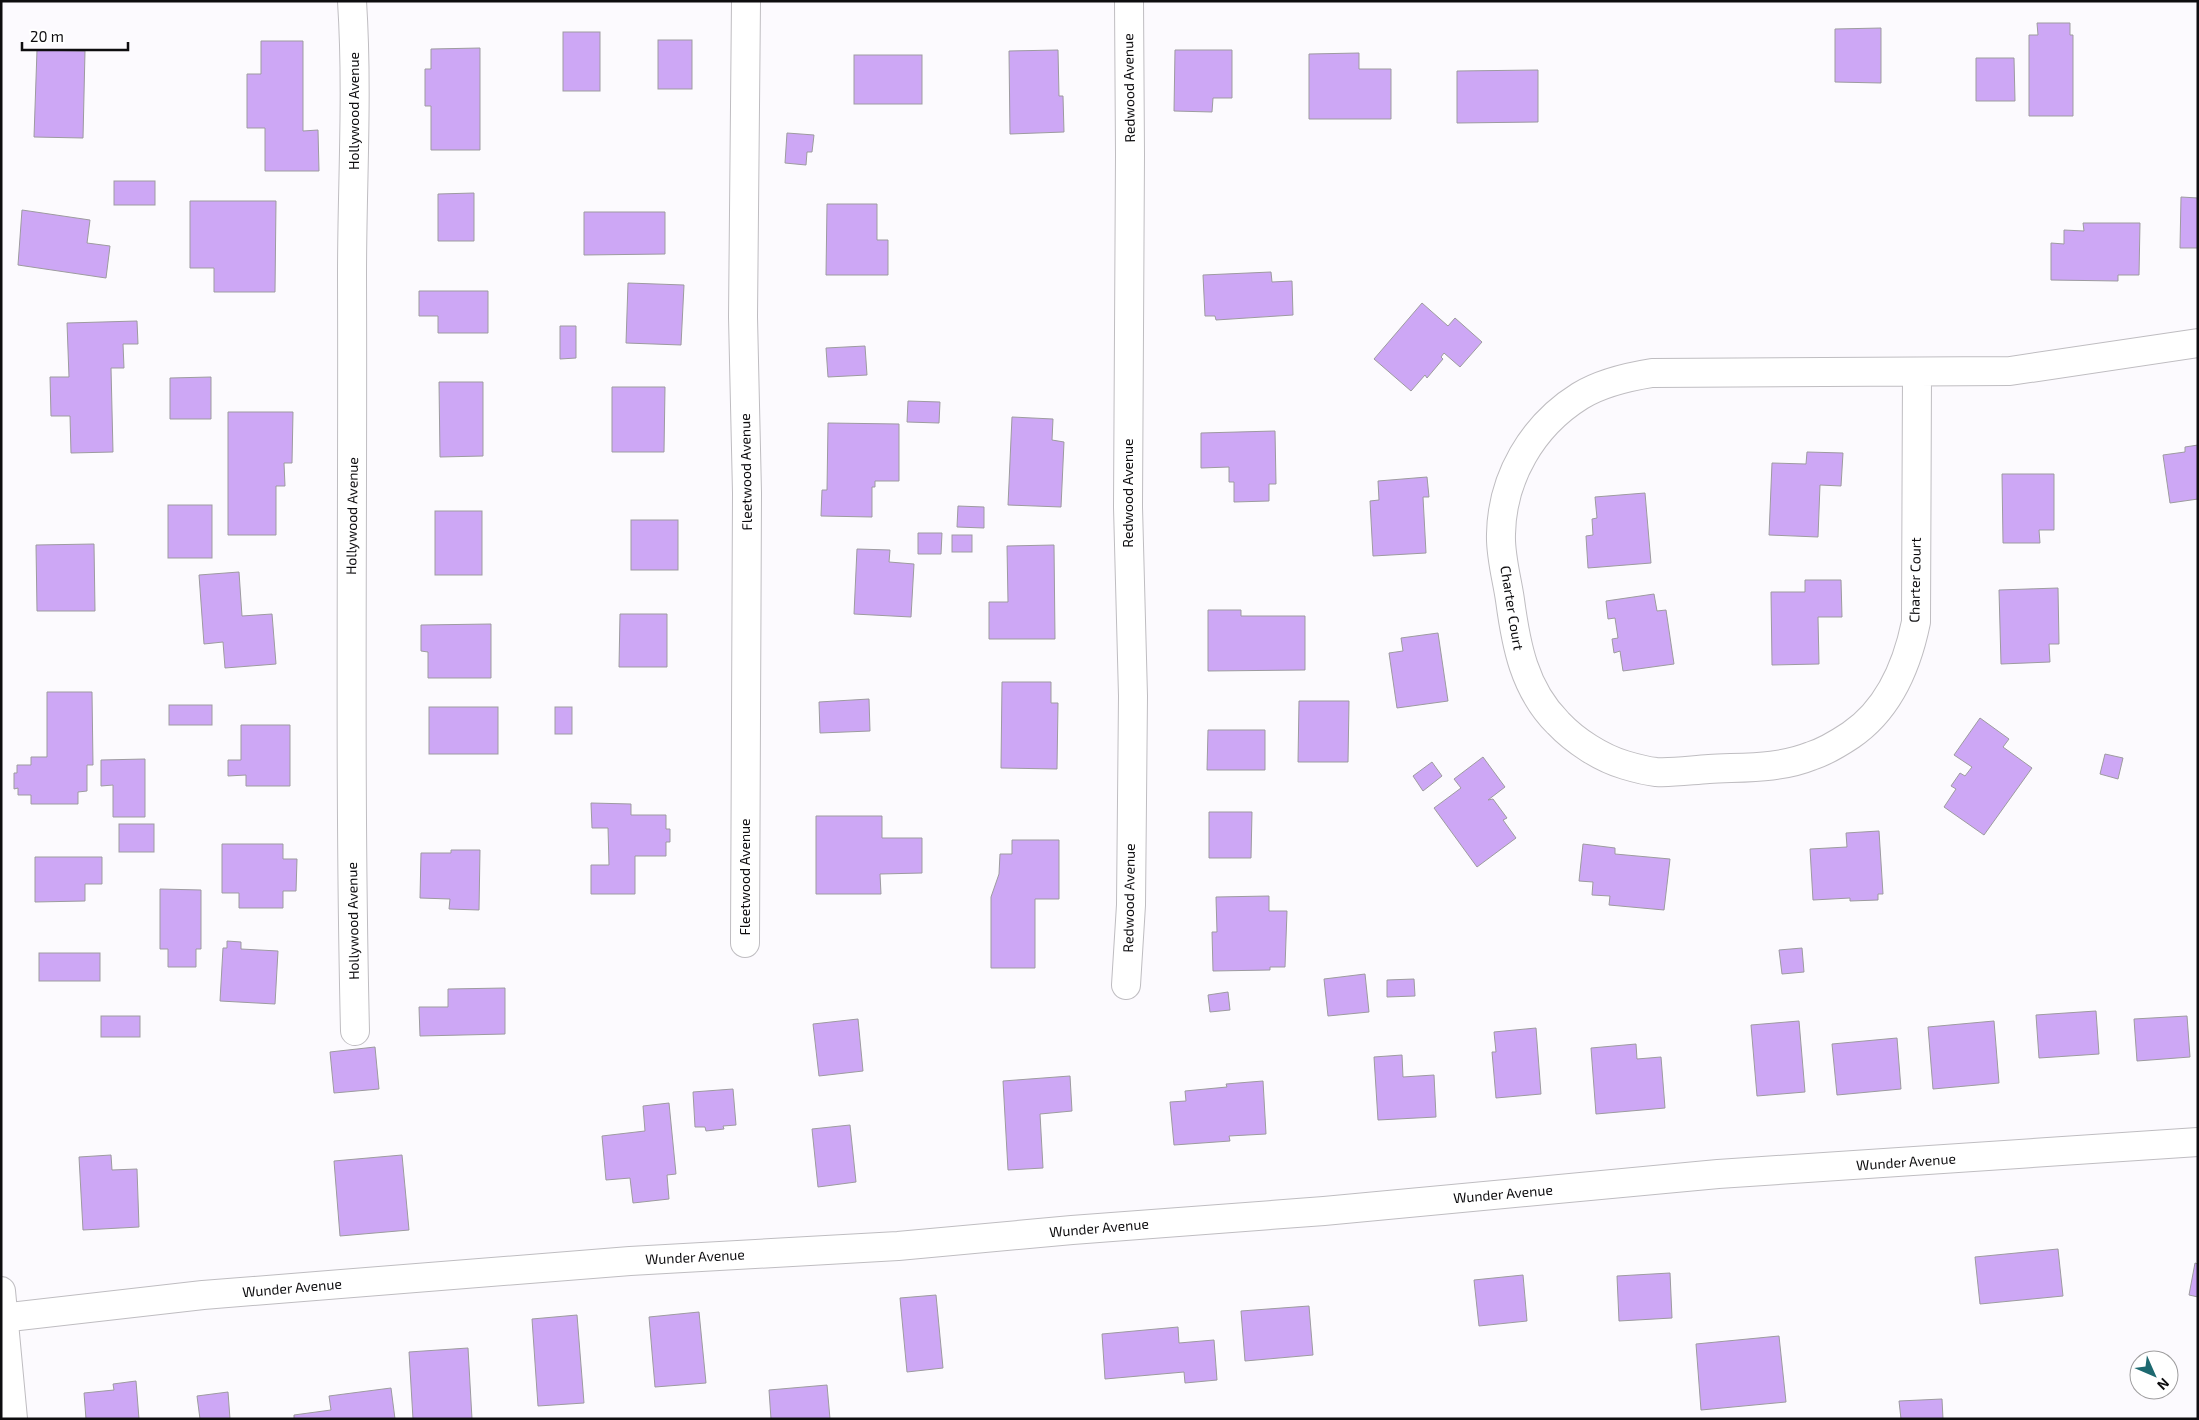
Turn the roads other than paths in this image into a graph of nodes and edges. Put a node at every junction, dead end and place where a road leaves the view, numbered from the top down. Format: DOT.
graph roads {
  1 [pos="352,1"];
  2 [pos="746,1"];
  3 [pos="1128,1"];
  4 [pos="2198,342"];
  5 [pos="1917,373"];
  6 [pos="745,943"];
  7 [pos="1126,984"];
  8 [pos="355,1031"];
  9 [pos="2198,1142"];
  10 [pos="1,1291"];
  11 [pos="3,1318"];
  12 [pos="13,1419"];
  1 -- 8 [label="street, Hollywood Avenue"];
  2 -- 6 [label="street, Fleetwood Avenue"];
  3 -- 7 [label="street, Redwood Avenue"];
  4 -- 5 [label="street, Charter Court"];
  5 -- 5 [label="street, Charter Court"];
  9 -- 11 [label="street, Wunder Avenue"];
  10 -- 11 [label="street"];
  11 -- 12 [label="street"];
}
